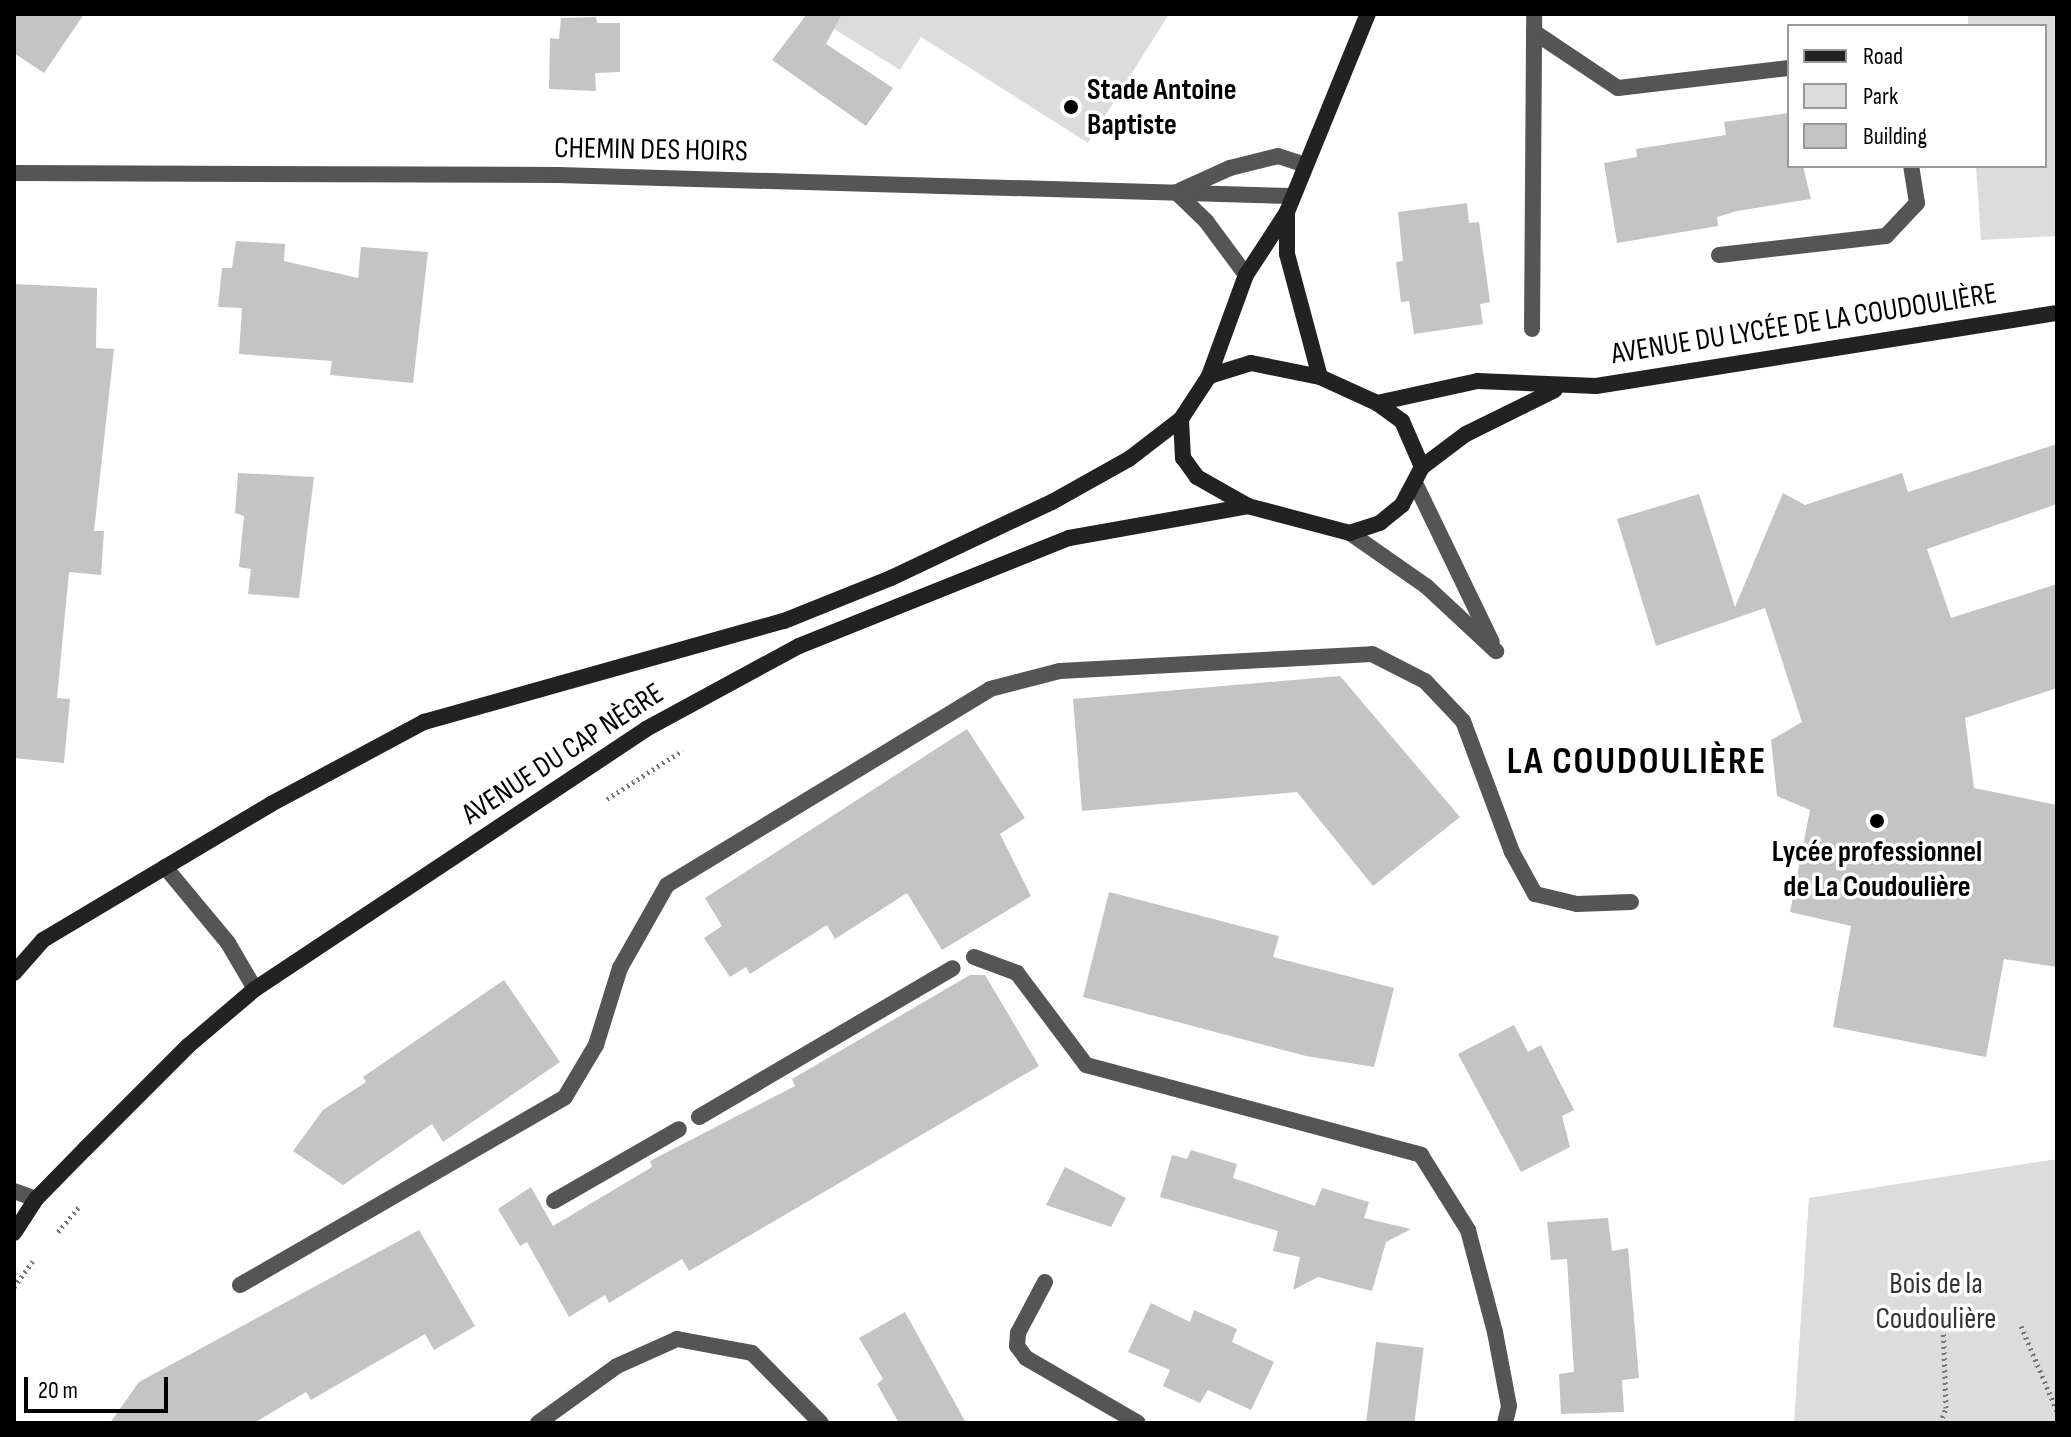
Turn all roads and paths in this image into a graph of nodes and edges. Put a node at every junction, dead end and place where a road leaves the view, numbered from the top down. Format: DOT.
graph roads {
  1 [pos="1368,14"];
  2 [pos="1534,14"];
  3 [pos="1534,32"];
  4 [pos="1787,68"];
  5 [pos="1305,165"];
  6 [pos="1911,168"];
  7 [pos="14,173"];
  8 [pos="1176,192"];
  9 [pos="1290,204"];
  10 [pos="1719,255"];
  11 [pos="1246,275"];
  12 [pos="2057,313"];
  13 [pos="1532,329"];
  14 [pos="1209,376"];
  15 [pos="1320,377"];
  16 [pos="1559,388"];
  17 [pos="1377,403"];
  18 [pos="1181,419"];
  19 [pos="1422,467"];
  20 [pos="1416,485"];
  21 [pos="1248,506"];
  22 [pos="1350,533"];
  23 [pos="695,743"];
  24 [pos="603,801"];
  25 [pos="165,867"];
  26 [pos="1631,902"];
  27 [pos="974,957"];
  28 [pos="953,968"];
  29 [pos="14,973"];
  30 [pos="255,989"];
  31 [pos="699,1117"];
  32 [pos="679,1129"];
  33 [pos="14,1191"];
  34 [pos="92,1193"];
  35 [pos="36,1199"];
  36 [pos="554,1201"];
  37 [pos="14,1233"];
  38 [pos="51,1240"];
  39 [pos="41,1252"];
  40 [pos="1045,1282"];
  41 [pos="240,1285"];
  42 [pos="14,1287"];
  43 [pos="1943,1320"];
  44 [pos="2021,1326"];
  45 [pos="2057,1411"];
  46 [pos="538,1423"];
  47 [pos="821,1423"];
  48 [pos="1138,1423"];
  49 [pos="1505,1423"];
  50 [pos="1940,1423"];
  1 -- 5 [label="street"];
  2 -- 3 [label="street"];
  3 -- 4 [label="street"];
  3 -- 13 [label="street"];
  5 -- 8 [label="street"];
  5 -- 9 [label="street"];
  6 -- 10 [label="street"];
  7 -- 8 [label="street, CHEMIN DES HOIRS"];
  8 -- 9 [label="street, CHEMIN DES HOIRS"];
  8 -- 11 [label="street"];
  9 -- 11 [label="street"];
  9 -- 15 [label="street"];
  11 -- 14 [label="street"];
  12 -- 16 [label="street, AVENUE DU LYCÉE DE LA COUDOULIÈRE"];
  14 -- 15 [label="street"];
  14 -- 18 [label="street"];
  15 -- 17 [label="street"];
  16 -- 17 [label="street, AVENUE DU LYCÉE DE LA COUDOULIÈRE"];
  16 -- 19 [label="street, AVENUE DU LYCÉE DE LA COUDOULIÈRE"];
  17 -- 19 [label="street"];
  18 -- 21 [label="street"];
  18 -- 25 [label="street, AVENUE DU CAP NÈGRE"];
  19 -- 20 [label="street"];
  20 -- 22 [label="street"];
  20 -- 22 [label="street"];
  21 -- 22 [label="street"];
  21 -- 30 [label="street, AVENUE DU CAP NÈGRE"];
  23 -- 24 [label="path"];
  25 -- 29 [label="street, AVENUE DU CAP NÈGRE"];
  25 -- 30 [label="street"];
  26 -- 41 [label="street"];
  27 -- 49 [label="street"];
  28 -- 31 [label="street"];
  30 -- 35 [label="street, AVENUE DU CAP NÈGRE"];
  32 -- 36 [label="street"];
  33 -- 35 [label="street"];
  34 -- 38 [label="path"];
  35 -- 37 [label="street, AVENUE DU CAP NÈGRE"];
  39 -- 42 [label="path"];
  40 -- 48 [label="street"];
  43 -- 50 [label="path"];
  44 -- 45 [label="path"];
  46 -- 47 [label="street"];
}
